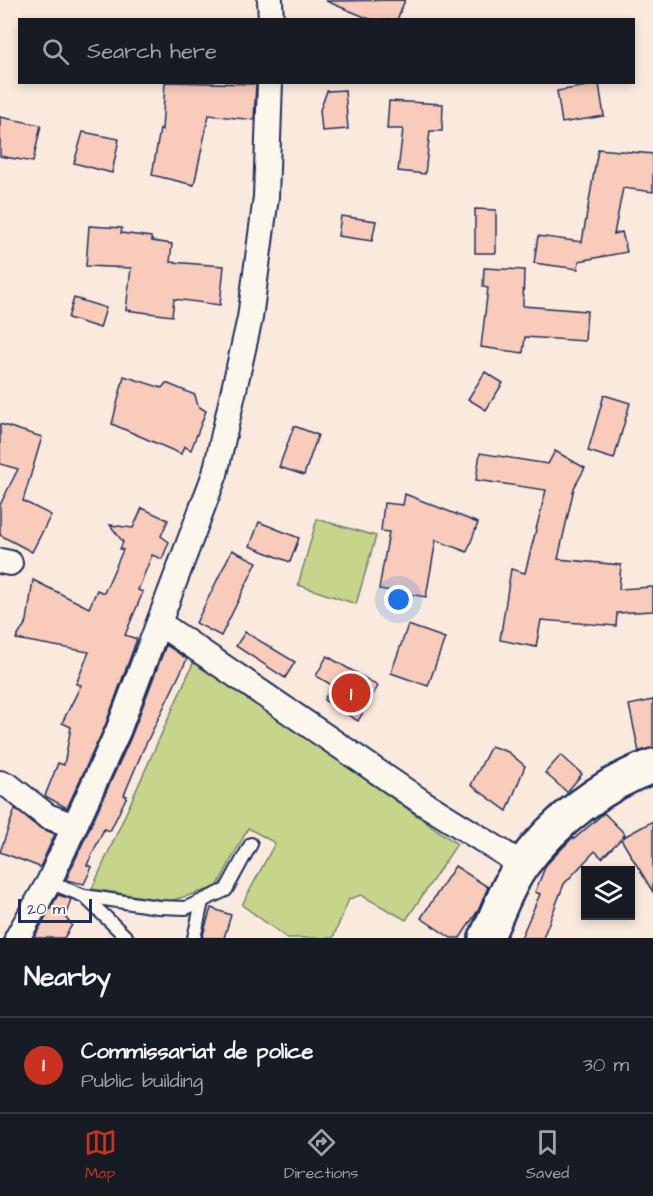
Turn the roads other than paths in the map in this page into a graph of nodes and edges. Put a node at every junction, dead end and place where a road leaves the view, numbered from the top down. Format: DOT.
graph roads {
  1 [pos="270,0"];
  2 [pos="272,18"];
  3 [pos="270,84"];
  4 [pos="159,622"];
  5 [pos="653,766"];
  6 [pos="0,783"];
  7 [pos="74,826"];
  8 [pos="251,844"];
  9 [pos="523,865"];
  10 [pos="49,882"];
  11 [pos="84,896"];
  12 [pos="202,902"];
  13 [pos="17,938"];
  14 [pos="128,938"];
  15 [pos="194,938"];
  16 [pos="486,938"];
  1 -- 2 [label="street"];
  3 -- 4 [label="street"];
  4 -- 7 [label="street"];
  4 -- 9 [label="street"];
  5 -- 9 [label="street"];
  6 -- 7 [label="street"];
  7 -- 10 [label="street"];
  8 -- 12 [label="lane"];
  9 -- 16 [label="street"];
  10 -- 11 [label="lane"];
  10 -- 13 [label="street"];
  11 -- 12 [label="lane"];
  11 -- 14 [label="lane"];
  12 -- 15 [label="lane"];
}
